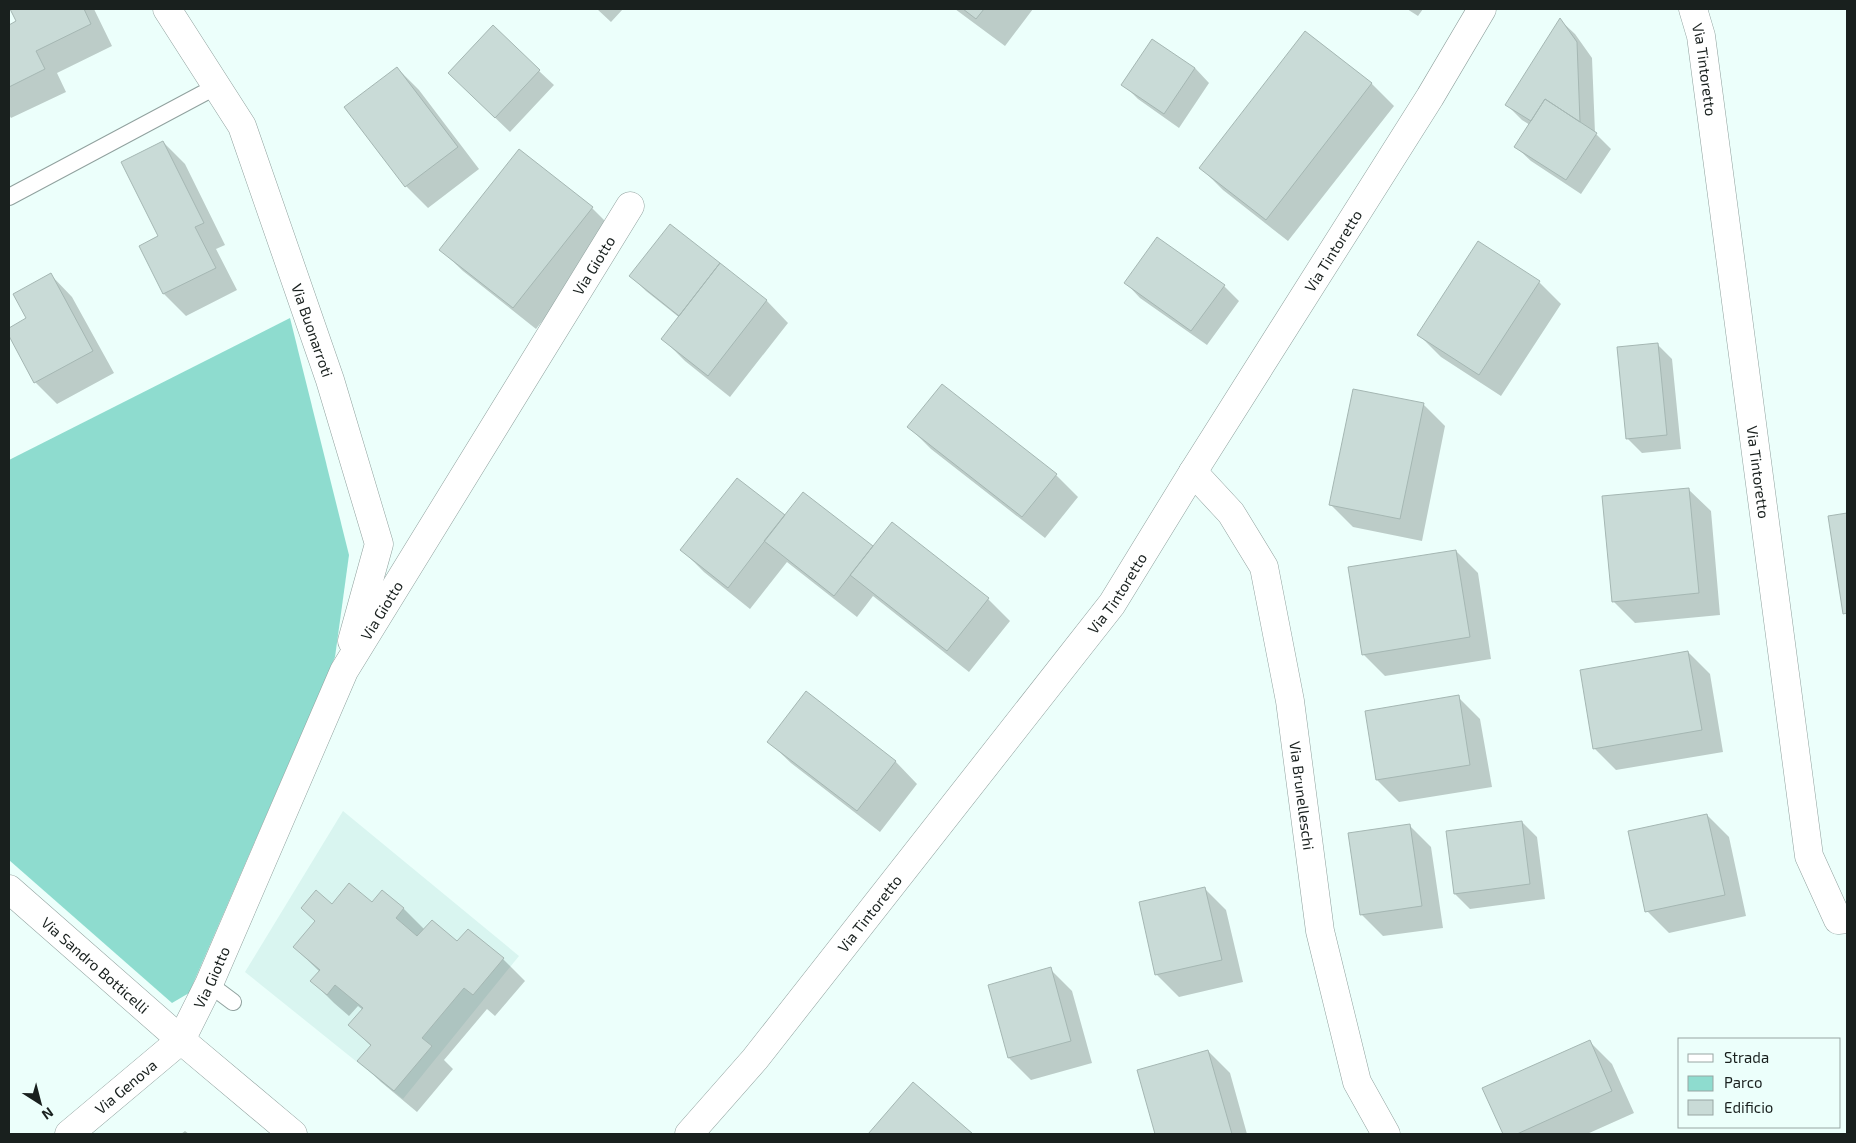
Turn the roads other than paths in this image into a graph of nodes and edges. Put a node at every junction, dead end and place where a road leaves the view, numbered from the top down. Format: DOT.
graph roads {
  1 [pos="167,9"];
  2 [pos="1482,9"];
  3 [pos="1693,9"];
  4 [pos="217,86"];
  5 [pos="9,197"];
  6 [pos="630,206"];
  7 [pos="1193,472"];
  8 [pos="344,671"];
  9 [pos="9,889"];
  10 [pos="1847,919"];
  11 [pos="209,984"];
  12 [pos="233,1002"];
  13 [pos="181,1040"];
  14 [pos="69,1134"];
  15 [pos="293,1134"];
  16 [pos="689,1134"];
  17 [pos="1386,1134"];
  1 -- 4 [label="street, Via Buonarroti"];
  2 -- 7 [label="street, Via Tintoretto"];
  3 -- 10 [label="street, Via Tintoretto"];
  4 -- 5 [label="lane"];
  4 -- 8 [label="street, Via Buonarroti"];
  6 -- 8 [label="street, Via Giotto"];
  7 -- 16 [label="street, Via Tintoretto"];
  7 -- 17 [label="street, Via Brunelleschi"];
  8 -- 11 [label="street, Via Giotto"];
  9 -- 13 [label="street, Via Sandro Botticelli"];
  11 -- 12 [label="lane"];
  11 -- 13 [label="street, Via Giotto"];
  13 -- 14 [label="street, Via Genova"];
  13 -- 15 [label="street, Via Sandro Botticelli"];
}
